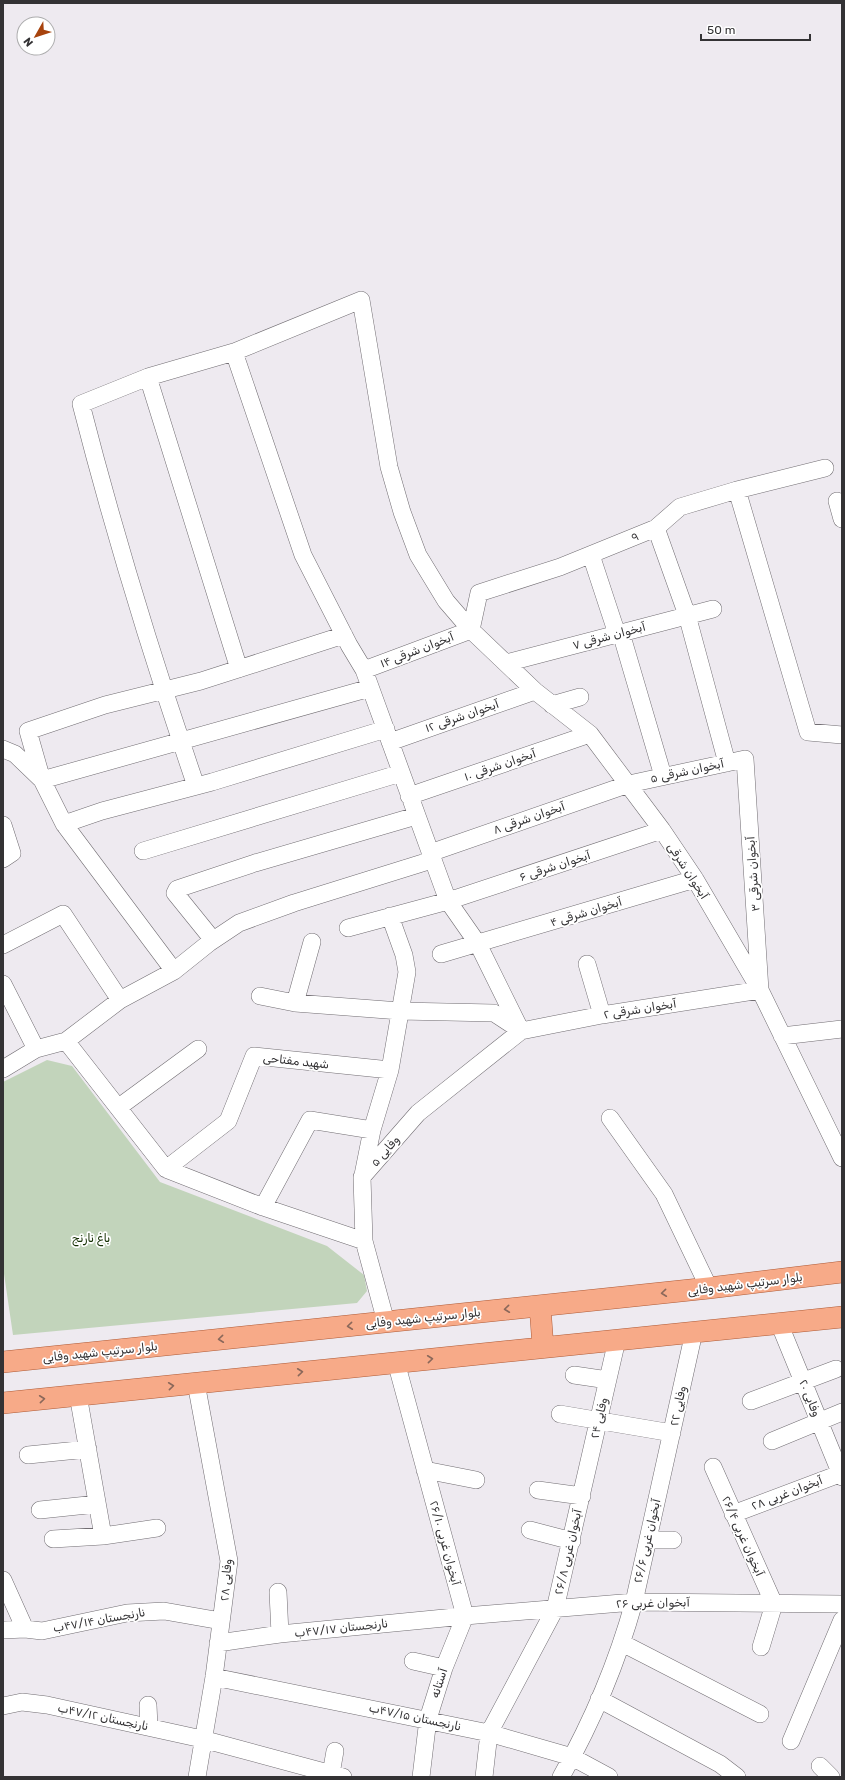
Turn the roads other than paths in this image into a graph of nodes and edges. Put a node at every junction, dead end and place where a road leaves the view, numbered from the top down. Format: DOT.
graph roads {
  1 [pos="234,352"];
  2 [pos="148,377"];
  3 [pos="825,468"];
  4 [pos="737,490"];
  5 [pos="837,501"];
  6 [pos="842,519"];
  7 [pos="656,528"];
  8 [pos="591,555"];
  9 [pos="712,609"];
  10 [pos="687,615"];
  11 [pos="470,630"];
  12 [pos="619,633"];
  13 [pos="344,635"];
  14 [pos="506,663"];
  15 [pos="239,669"];
  16 [pos="364,670"];
  17 [pos="370,688"];
  18 [pos="164,691"];
  19 [pos="535,691"];
  20 [pos="580,697"];
  21 [pos="552,705"];
  22 [pos="590,734"];
  23 [pos="842,735"];
  24 [pos="388,736"];
  25 [pos="180,741"];
  26 [pos="3,749"];
  27 [pos="746,759"];
  28 [pos="727,763"];
  29 [pos="401,773"];
  30 [pos="663,776"];
  31 [pos="42,780"];
  32 [pos="629,784"];
  33 [pos="196,786"];
  34 [pos="409,796"];
  35 [pos="416,816"];
  36 [pos="64,824"];
  37 [pos="3,825"];
  38 [pos="662,830"];
  39 [pos="142,851"];
  40 [pos="431,856"];
  41 [pos="3,859"];
  42 [pos="695,879"];
  43 [pos="448,901"];
  44 [pos="390,916"];
  45 [pos="348,928"];
  46 [pos="213,940"];
  47 [pos="312,942"];
  48 [pos="478,944"];
  49 [pos="3,945"];
  50 [pos="441,954"];
  51 [pos="587,964"];
  52 [pos="174,971"];
  53 [pos="3,984"];
  54 [pos="760,990"];
  55 [pos="260,996"];
  56 [pos="120,1000"];
  57 [pos="295,1003"];
  58 [pos="400,1011"];
  59 [pos="602,1015"];
  60 [pos="842,1029"];
  61 [pos="521,1031"];
  62 [pos="782,1036"];
  63 [pos="66,1042"];
  64 [pos="36,1049"];
  65 [pos="198,1049"];
  66 [pos="3,1069"];
  67 [pos="390,1070"];
  68 [pos="119,1107"];
  69 [pos="610,1118"];
  70 [pos="372,1130"];
  71 [pos="842,1158"];
  72 [pos="166,1169"];
  73 [pos="362,1177"];
  74 [pos="263,1207"];
  75 [pos="364,1241"];
  76 [pos="842,1272"];
  77 [pos="709,1288"];
  78 [pos="540,1306"];
  79 [pos="842,1317"];
  80 [pos="386,1322"];
  81 [pos="779,1323"];
  82 [pos="694,1332"];
  83 [pos="617,1340"];
  84 [pos="543,1347"];
  85 [pos="3,1360"];
  86 [pos="396,1362"];
  87 [pos="836,1369"];
  88 [pos="574,1375"];
  89 [pos="608,1380"];
  90 [pos="803,1382"];
  91 [pos="196,1383"];
  92 [pos="78,1395"];
  93 [pos="751,1401"];
  94 [pos="3,1403"];
  95 [pos="842,1412"];
  96 [pos="560,1414"];
  97 [pos="598,1421"];
  98 [pos="819,1422"];
  99 [pos="672,1433"];
  100 [pos="772,1441"];
  101 [pos="88,1449"];
  102 [pos="28,1455"];
  103 [pos="713,1467"];
  104 [pos="425,1470"];
  105 [pos="842,1475"];
  106 [pos="476,1480"];
  107 [pos="661,1480"];
  108 [pos="538,1490"];
  109 [pos="582,1496"];
  110 [pos="97,1504"];
  111 [pos="40,1510"];
  112 [pos="733,1514"];
  113 [pos="157,1528"];
  114 [pos="530,1530"];
  115 [pos="102,1536"];
  116 [pos="53,1539"];
  117 [pos="648,1540"];
  118 [pos="673,1540"];
  119 [pos="572,1541"];
  120 [pos="3,1580"];
  121 [pos="278,1592"];
  122 [pos="634,1602"];
  123 [pos="774,1604"];
  124 [pos="842,1604"];
  125 [pos="555,1608"];
  126 [pos="464,1616"];
  127 [pos="842,1620"];
  128 [pos="221,1621"];
  129 [pos="25,1629"];
  130 [pos="3,1630"];
  131 [pos="280,1634"];
  132 [pos="218,1643"];
  133 [pos="622,1643"];
  134 [pos="761,1647"];
  135 [pos="413,1661"];
  136 [pos="444,1668"];
  137 [pos="214,1677"];
  138 [pos="599,1699"];
  139 [pos="148,1704"];
  140 [pos="3,1706"];
  141 [pos="760,1714"];
  142 [pos="428,1719"];
  143 [pos="149,1727"];
  144 [pos="489,1733"];
  145 [pos="202,1739"];
  146 [pos="791,1741"];
  147 [pos="335,1751"];
  148 [pos="572,1757"];
  149 [pos="337,1775"];
  150 [pos="197,1777"];
  151 [pos="421,1777"];
  152 [pos="484,1777"];
  153 [pos="561,1777"];
  154 [pos="609,1777"];
  155 [pos="737,1777"];
  1 -- 2 [label="street"];
  1 -- 11 [label="street, آبخوان شرقی"];
  1 -- 13 [label="street"];
  2 -- 15 [label="street"];
  2 -- 18 [label="street"];
  3 -- 4 [label="street, ۹"];
  4 -- 7 [label="street, ۹"];
  4 -- 23 [label="street"];
  5 -- 6 [label="street"];
  7 -- 8 [label="street, ۹"];
  7 -- 10 [label="street"];
  8 -- 11 [label="street, ۹"];
  8 -- 12 [label="street"];
  9 -- 10 [label="street, آبخوان شرقی ۷"];
  10 -- 12 [label="street, آبخوان شرقی ۷"];
  10 -- 28 [label="street"];
  11 -- 14 [label="street, آبخوان شرقی"];
  11 -- 16 [label="street, آبخوان شرقی ۱۴"];
  12 -- 14 [label="street, آبخوان شرقی ۷"];
  12 -- 30 [label="street"];
  13 -- 15 [label="street"];
  13 -- 16 [label="street"];
  14 -- 19 [label="street, آبخوان شرقی"];
  15 -- 18 [label="street"];
  16 -- 17 [label="street"];
  17 -- 24 [label="street"];
  17 -- 25 [label="street"];
  18 -- 25 [label="street"];
  18 -- 31 [label="street"];
  19 -- 21 [label="street, آبخوان شرقی"];
  19 -- 24 [label="street, آبخوان شرقی ۱۲"];
  20 -- 21 [label="street"];
  21 -- 22 [label="street, آبخوان شرقی"];
  22 -- 32 [label="street, آبخوان شرقی"];
  22 -- 34 [label="street, آبخوان شرقی ۱۰"];
  24 -- 29 [label="street"];
  24 -- 33 [label="street, آبخوان شرقی ۱۲"];
  25 -- 31 [label="street"];
  25 -- 33 [label="street"];
  26 -- 31 [label="street"];
  27 -- 28 [label="street, آبخوان شرقی ۵"];
  27 -- 54 [label="street, آبخوان شرقی ۳"];
  28 -- 30 [label="street, آبخوان شرقی ۵"];
  29 -- 34 [label="street"];
  29 -- 39 [label="street"];
  30 -- 32 [label="street, آبخوان شرقی ۵"];
  31 -- 36 [label="street"];
  32 -- 38 [label="street, آبخوان شرقی"];
  32 -- 40 [label="street, آبخوان شرقی ۸"];
  33 -- 36 [label="street, آبخوان شرقی ۱۲"];
  34 -- 35 [label="street"];
  35 -- 40 [label="street"];
  35 -- 46 [label="street"];
  36 -- 52 [label="street"];
  37 -- 41 [label="street"];
  38 -- 42 [label="street, آبخوان شرقی"];
  38 -- 43 [label="street, آبخوان شرقی ۶"];
  40 -- 43 [label="street"];
  40 -- 46 [label="street, آبخوان شرقی ۸"];
  42 -- 48 [label="street, آبخوان شرقی ۴"];
  42 -- 54 [label="street, آبخوان شرقی"];
  43 -- 44 [label="street, آبخوان شرقی ۶"];
  43 -- 48 [label="street"];
  44 -- 45 [label="street, آبخوان شرقی ۶"];
  44 -- 58 [label="street"];
  46 -- 52 [label="street, آبخوان شرقی ۸"];
  47 -- 57 [label="street"];
  48 -- 50 [label="street, آبخوان شرقی ۴"];
  48 -- 61 [label="street"];
  49 -- 56 [label="street"];
  51 -- 59 [label="street"];
  52 -- 56 [label="street, آبخوان شرقی ۸"];
  53 -- 64 [label="street"];
  54 -- 59 [label="street, آبخوان شرقی ۲"];
  54 -- 62 [label="street, آبخوان شرقی"];
  55 -- 57 [label="street"];
  56 -- 63 [label="street, آبخوان شرقی ۸"];
  57 -- 58 [label="street"];
  58 -- 61 [label="street"];
  58 -- 67 [label="street"];
  59 -- 61 [label="street, آبخوان شرقی ۲"];
  60 -- 62 [label="street"];
  61 -- 73 [label="street, وفایی ۵"];
  62 -- 71 [label="street, آبخوان شرقی"];
  63 -- 64 [label="street"];
  63 -- 68 [label="street"];
  64 -- 66 [label="street"];
  65 -- 68 [label="street"];
  67 -- 70 [label="street"];
  67 -- 72 [label="street, شهید مفتاحی"];
  68 -- 72 [label="street"];
  69 -- 77 [label="street"];
  70 -- 73 [label="street"];
  70 -- 74 [label="street"];
  72 -- 74 [label="street"];
  73 -- 75 [label="street, وفایی ۵"];
  74 -- 75 [label="street"];
  75 -- 80 [label="street, وفایی ۵"];
  76 -- 77 [label="main road, بلوار سرتیپ شهید وفایی"];
  77 -- 78 [label="main road, بلوار سرتیپ شهید وفایی, one-way"];
  78 -- 80 [label="main road, بلوار سرتیپ شهید وفایی, one-way"];
  78 -- 84 [label="main road"];
  79 -- 81 [label="main road"];
  80 -- 85 [label="main road, بلوار سرتیپ شهید وفایی, one-way"];
  81 -- 82 [label="main road"];
  81 -- 90 [label="street, وفایی ۲۰"];
  82 -- 83 [label="main road"];
  82 -- 99 [label="street, وفایی ۲۲"];
  83 -- 84 [label="main road"];
  83 -- 89 [label="street, وفایی ۲۴"];
  86 -- 84 [label="main road, one-way"];
  91 -- 86 [label="main road, one-way"];
  86 -- 104 [label="street, آبخوان غربی ۲۶/۱۰"];
  87 -- 90 [label="street"];
  88 -- 89 [label="street"];
  89 -- 97 [label="street, وفایی ۲۴"];
  90 -- 93 [label="street"];
  90 -- 98 [label="street, وفایی ۲۰"];
  92 -- 91 [label="main road, one-way"];
  91 -- 128 [label="street, وفایی ۲۸"];
  94 -- 92 [label="main road, one-way"];
  92 -- 101 [label="street"];
  95 -- 98 [label="street"];
  96 -- 97 [label="street"];
  97 -- 99 [label="street"];
  97 -- 109 [label="street, وفایی ۲۴"];
  98 -- 100 [label="street"];
  98 -- 105 [label="street, وفایی ۲۰"];
  99 -- 107 [label="street, وفایی ۲۲"];
  101 -- 102 [label="street"];
  101 -- 110 [label="street"];
  103 -- 112 [label="street, آبخوان غربی ۲۶/۴"];
  104 -- 106 [label="street"];
  104 -- 126 [label="street, آبخوان غربی ۲۶/۱۰"];
  105 -- 112 [label="street, آبخوان غربی ۲۸"];
  107 -- 117 [label="street, آبخوان غربی ۲۶/۶"];
  108 -- 109 [label="street"];
  109 -- 119 [label="street, آبخوان غربی ۲۶/۸"];
  110 -- 111 [label="street"];
  110 -- 115 [label="street"];
  112 -- 123 [label="street, آبخوان غربی ۲۶/۴"];
  113 -- 115 [label="street"];
  114 -- 119 [label="street"];
  115 -- 116 [label="street"];
  117 -- 118 [label="street"];
  117 -- 122 [label="street, آبخوان غربی ۲۶/۶"];
  119 -- 125 [label="street, آبخوان غربی ۲۶/۸"];
  120 -- 129 [label="street"];
  121 -- 131 [label="street"];
  122 -- 123 [label="street, آبخوان غربی ۲۶"];
  122 -- 125 [label="street, آبخوان غربی ۲۶"];
  122 -- 133 [label="street, آبخوان غربی ۲۶/۶"];
  123 -- 124 [label="street, آبخوان غربی ۲۶"];
  123 -- 134 [label="street"];
  125 -- 126 [label="street, آبخوان غربی ۲۶"];
  125 -- 144 [label="street, آبخوان غربی ۲۶/۸"];
  126 -- 131 [label="street, نارنجستان ۴۷/۱۷ب"];
  126 -- 136 [label="street, آستانه"];
  127 -- 146 [label="street"];
  128 -- 129 [label="street, نارنجستان ۴۷/۱۴ب"];
  128 -- 132 [label="street, وفایی ۲۸"];
  129 -- 130 [label="street, نارنجستان ۴۷/۱۴ب"];
  131 -- 132 [label="street, نارنجستان ۴۷/۱۷ب"];
  132 -- 137 [label="street, وفایی ۲۸"];
  133 -- 138 [label="street, آبخوان غربی ۲۶/۶"];
  133 -- 141 [label="street"];
  135 -- 136 [label="street"];
  136 -- 142 [label="street, آستانه"];
  137 -- 142 [label="street, نارنجستان ۴۷/۱۵ب"];
  137 -- 145 [label="street, وفایی ۲۸"];
  138 -- 148 [label="street, آبخوان غربی ۲۶/۶"];
  138 -- 155 [label="street"];
  139 -- 143 [label="street"];
  140 -- 143 [label="street, نارنجستان ۴۷/۱۲ب"];
  142 -- 144 [label="street, نارنجستان ۴۷/۱۵ب"];
  142 -- 151 [label="street, آستانه"];
  143 -- 145 [label="street, نارنجستان ۴۷/۱۲ب"];
  144 -- 148 [label="street, نارنجستان ۴۷/۱۵ب"];
  144 -- 152 [label="street"];
  145 -- 149 [label="street, نارنجستان ۴۷/۱۲ب"];
  145 -- 150 [label="street, وفایی ۲۸"];
  147 -- 149 [label="street"];
  148 -- 153 [label="street, آبخوان غربی ۲۶/۶"];
  148 -- 154 [label="street, نارنجستان ۴۷/۱۵ب"];
}
